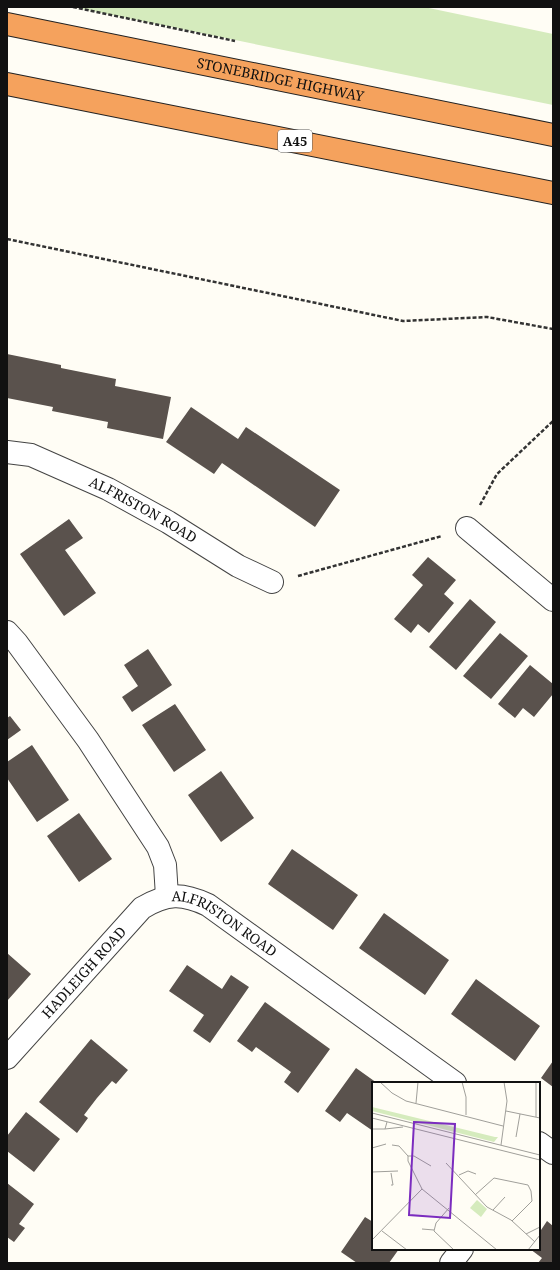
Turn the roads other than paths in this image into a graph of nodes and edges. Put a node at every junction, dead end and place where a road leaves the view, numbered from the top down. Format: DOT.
graph roads {
  1 [pos="7,24"];
  2 [pos="7,84"];
  3 [pos="553,135"];
  4 [pos="553,193"];
  5 [pos="7,452"];
  6 [pos="467,528"];
  7 [pos="272,582"];
  8 [pos="553,600"];
  9 [pos="7,632"];
  10 [pos="167,896"];
  11 [pos="7,1058"];
  12 [pos="454,1082"];
  13 [pos="461,1250"];
  14 [pos="451,1263"];
  1 -- 3 [label="highway, STONEBRIDGE HIGHWAY"];
  2 -- 4 [label="highway, A45"];
  5 -- 7 [label="street, ALFRISTON ROAD"];
  6 -- 8 [label="street"];
  9 -- 10 [label="street, ALFRISTON ROAD"];
  10 -- 11 [label="street, HADLEIGH ROAD"];
  10 -- 12 [label="street, ALFRISTON ROAD"];
  13 -- 14 [label="street"];
}
